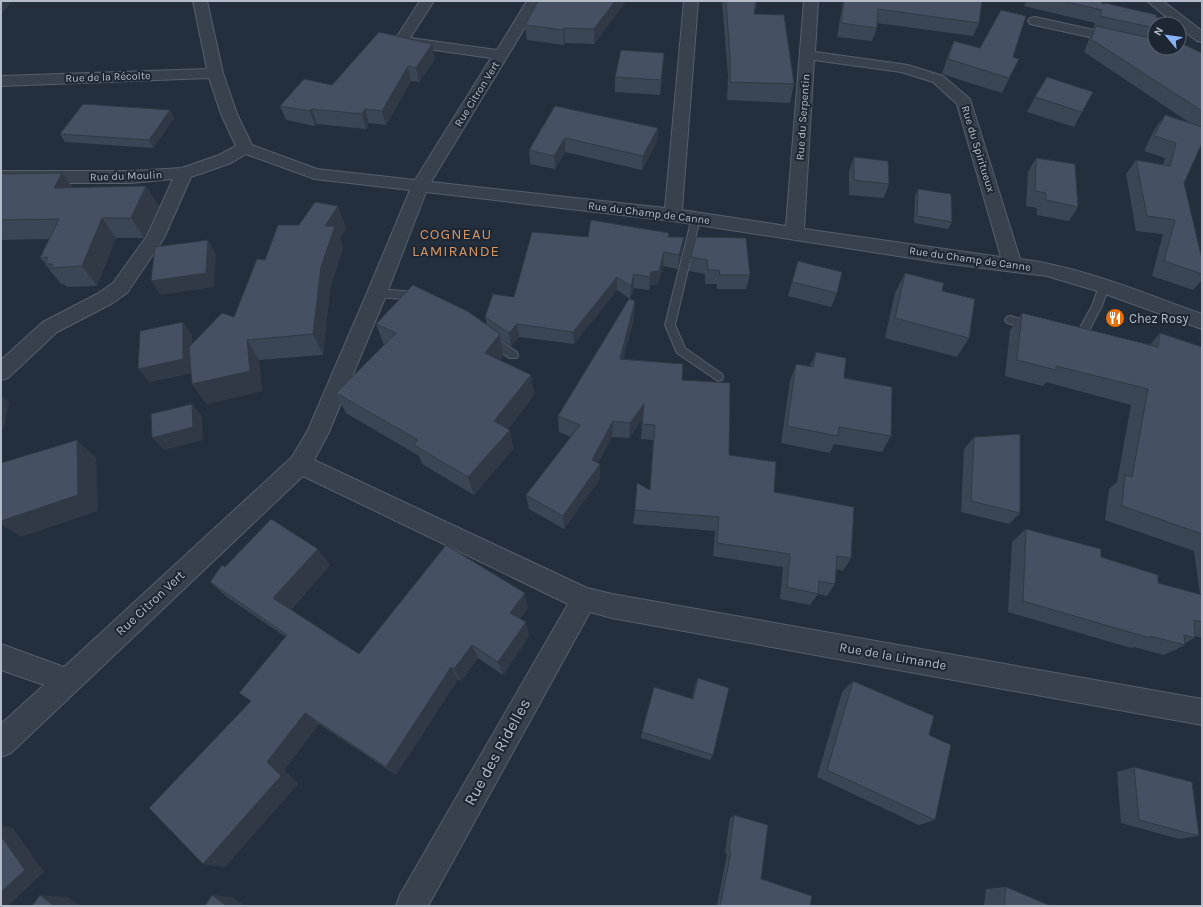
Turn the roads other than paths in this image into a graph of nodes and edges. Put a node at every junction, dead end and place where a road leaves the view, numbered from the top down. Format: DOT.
graph roads {
  1 [pos="200,1"];
  2 [pos="427,1"];
  3 [pos="534,1"];
  4 [pos="691,1"];
  5 [pos="811,1"];
  6 [pos="1154,1"];
  7 [pos="1035,21"];
  8 [pos="1202,38"];
  9 [pos="1134,43"];
  10 [pos="501,55"];
  11 [pos="808,56"];
  12 [pos="215,73"];
  13 [pos="1,81"];
  14 [pos="245,148"];
  15 [pos="184,173"];
  16 [pos="1,178"];
  17 [pos="420,186"];
  18 [pos="672,215"];
  19 [pos="696,218"];
  20 [pos="795,232"];
  21 [pos="1013,265"];
  22 [pos="1104,286"];
  23 [pos="377,293"];
  24 [pos="427,297"];
  25 [pos="1010,320"];
  26 [pos="1202,322"];
  27 [pos="1040,328"];
  28 [pos="483,333"];
  29 [pos="1063,333"];
  30 [pos="513,355"];
  31 [pos="1,372"];
  32 [pos="718,377"];
  33 [pos="300,464"];
  34 [pos="584,599"];
  35 [pos="1,658"];
  36 [pos="67,681"];
  37 [pos="1202,712"];
  38 [pos="1,743"];
  39 [pos="411,906"];
  1 -- 12 [label="street"];
  2 -- 10 [label="street"];
  3 -- 10 [label="street, Rue Citron Vert"];
  4 -- 18 [label="street"];
  5 -- 11 [label="street, Rue du Serpentin"];
  6 -- 8 [label="street"];
  7 -- 9 [label="street"];
  10 -- 17 [label="street, Rue Citron Vert"];
  11 -- 20 [label="street, Rue du Serpentin"];
  11 -- 21 [label="street, Rue du Spiritueux"];
  12 -- 13 [label="street, Rue de la Récolte"];
  12 -- 14 [label="street"];
  14 -- 15 [label="street, Rue du Moulin"];
  14 -- 17 [label="street, Rue du Champ de Canne"];
  15 -- 16 [label="street, Rue du Moulin"];
  15 -- 31 [label="street"];
  17 -- 18 [label="street, Rue du Champ de Canne"];
  17 -- 23 [label="street, Rue Citron Vert"];
  18 -- 19 [label="street, Rue du Champ de Canne"];
  19 -- 20 [label="street, Rue du Champ de Canne"];
  19 -- 32 [label="lane"];
  20 -- 21 [label="street, Rue du Champ de Canne"];
  21 -- 22 [label="street, Rue du Champ de Canne"];
  22 -- 26 [label="street, Rue du Champ de Canne"];
  22 -- 29 [label="lane"];
  23 -- 24 [label="lane"];
  23 -- 33 [label="street, Rue Citron Vert"];
  25 -- 27 [label="lane"];
  28 -- 30 [label="lane"];
  33 -- 34 [label="street, Rue de la Limande"];
  33 -- 36 [label="street, Rue Citron Vert"];
  34 -- 37 [label="street, Rue de la Limande"];
  34 -- 39 [label="street, Rue des Ridelles"];
  35 -- 36 [label="street"];
  36 -- 38 [label="street, Rue Citron Vert"];
}
